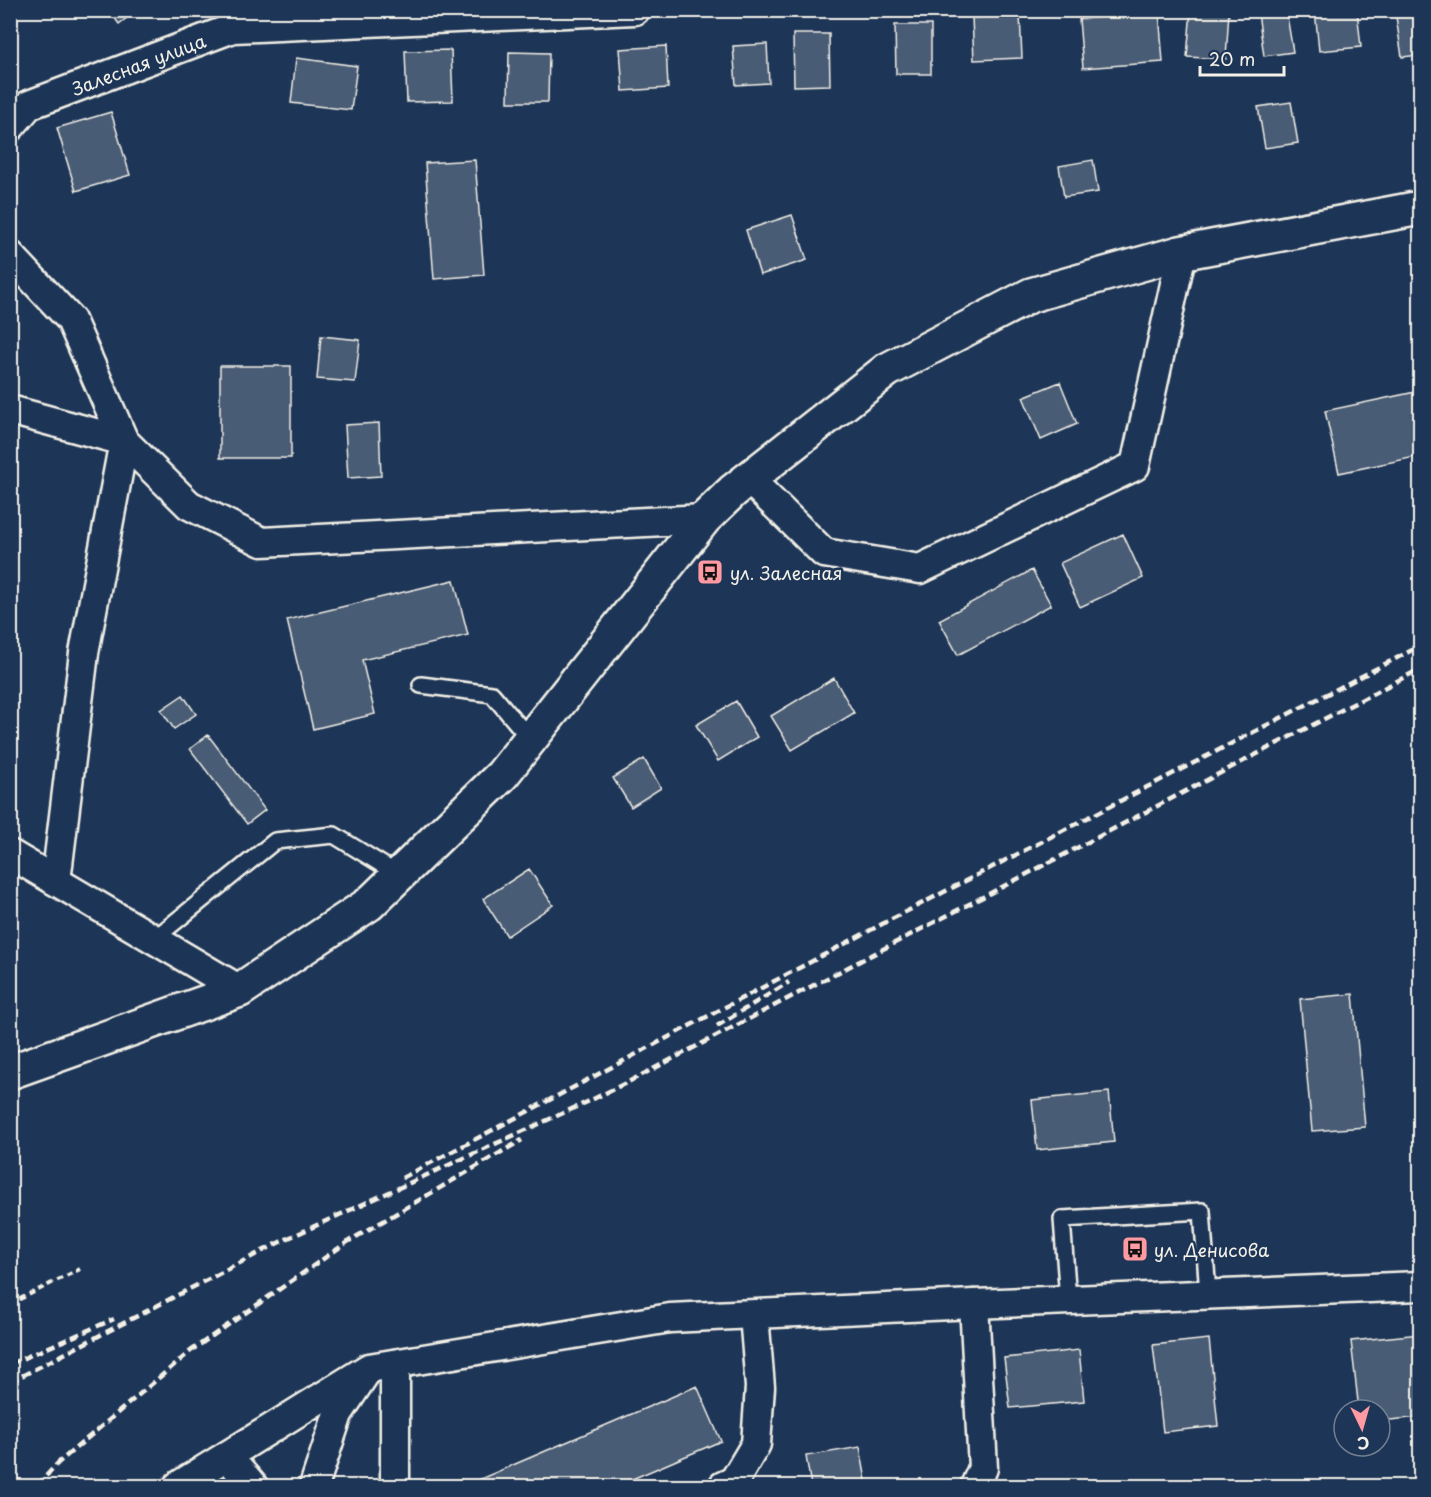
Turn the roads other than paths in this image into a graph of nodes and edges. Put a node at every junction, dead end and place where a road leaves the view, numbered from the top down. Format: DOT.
graph roads {
  1 [pos="635,10"];
  2 [pos="10,127"];
  3 [pos="1420,208"];
  4 [pos="1182,252"];
  5 [pos="10,255"];
  6 [pos="10,410"];
  7 [pos="124,441"];
  8 [pos="748,479"];
  9 [pos="704,519"];
  10 [pos="421,685"];
  11 [pos="530,739"];
  12 [pos="10,854"];
  13 [pos="399,875"];
  14 [pos="56,881"];
  15 [pos="154,939"];
  16 [pos="240,990"];
  17 [pos="10,1072"];
  18 [pos="1420,1286"];
  19 [pos="1208,1294"];
  20 [pos="1068,1300"];
  21 [pos="974,1304"];
  22 [pos="753,1315"];
  23 [pos="382,1366"];
  24 [pos="227,1456"];
  25 [pos="178,1486"];
  26 [pos="253,1486"];
  27 [pos="314,1486"];
  28 [pos="395,1486"];
  29 [pos="723,1486"];
  30 [pos="975,1486"];
  1 -- 2 [label="street, Залесная улица"];
  3 -- 4 [label="main road"];
  4 -- 8 [label="main road"];
  4 -- 8 [label="street"];
  5 -- 7 [label="street"];
  6 -- 7 [label="street"];
  7 -- 9 [label="street"];
  7 -- 14 [label="street"];
  8 -- 9 [label="main road"];
  9 -- 11 [label="main road"];
  10 -- 11 [label="lane"];
  11 -- 13 [label="main road"];
  12 -- 14 [label="street"];
  13 -- 15 [label="lane"];
  13 -- 16 [label="main road"];
  14 -- 15 [label="street"];
  15 -- 16 [label="street"];
  16 -- 17 [label="main road"];
  18 -- 19 [label="street"];
  19 -- 20 [label="street"];
  19 -- 20 [label="lane"];
  20 -- 21 [label="street"];
  21 -- 22 [label="street"];
  21 -- 30 [label="street"];
  22 -- 23 [label="street"];
  22 -- 29 [label="street"];
  23 -- 24 [label="street"];
  23 -- 27 [label="street"];
  23 -- 28 [label="street"];
  24 -- 25 [label="street"];
  24 -- 26 [label="street"];
}
